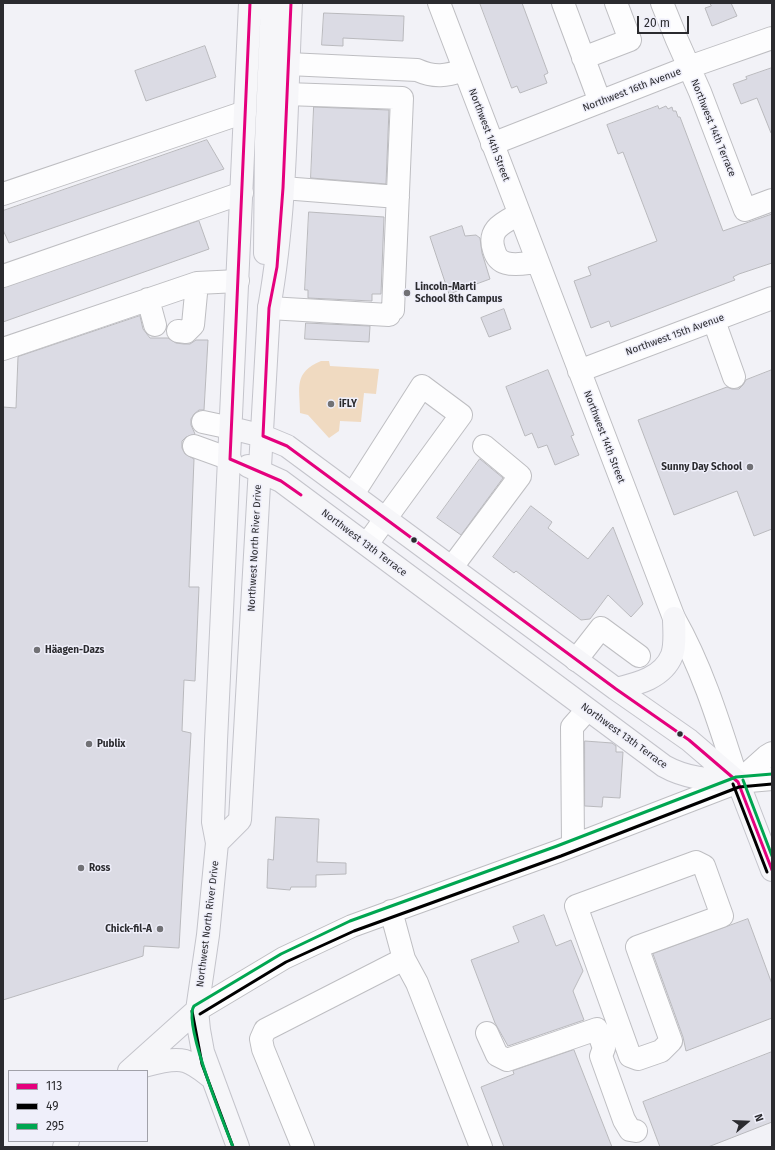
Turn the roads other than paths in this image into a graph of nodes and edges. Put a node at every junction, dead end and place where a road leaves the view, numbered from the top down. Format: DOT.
graph roads {
  1 [pos="250,3"];
  2 [pos="272,3"];
  3 [pos="291,3"];
  4 [pos="438,3"];
  5 [pos="563,3"];
  6 [pos="616,3"];
  7 [pos="662,3"];
  8 [pos="772,38"];
  9 [pos="583,58"];
  10 [pos="288,64"];
  11 [pos="689,67"];
  12 [pos="464,70"];
  13 [pos="286,94"];
  14 [pos="600,102"];
  15 [pos="245,112"];
  16 [pos="492,144"];
  17 [pos="283,188"];
  18 [pos="242,193"];
  19 [pos="3,194"];
  20 [pos="398,197"];
  21 [pos="772,200"];
  22 [pos="519,214"];
  23 [pos="537,262"];
  24 [pos="3,276"];
  25 [pos="238,281"];
  26 [pos="197,283"];
  27 [pos="772,298"];
  28 [pos="148,300"];
  29 [pos="269,308"];
  30 [pos="714,321"];
  31 [pos="155,325"];
  32 [pos="178,331"];
  33 [pos="3,349"];
  34 [pos="579,371"];
  35 [pos="734,377"];
  36 [pos="203,422"];
  37 [pos="231,428"];
  38 [pos="263,436"];
  39 [pos="194,446"];
  40 [pos="484,446"];
  41 [pos="230,459"];
  42 [pos="260,472"];
  43 [pos="353,494"];
  44 [pos="385,518"];
  45 [pos="366,544"];
  46 [pos="452,567"];
  47 [pos="674,618"];
  48 [pos="639,656"];
  49 [pos="576,660"];
  50 [pos="616,689"];
  51 [pos="587,710"];
  52 [pos="772,754"];
  53 [pos="772,779"];
  54 [pos="738,782"];
  55 [pos="217,843"];
  56 [pos="573,844"];
  57 [pos="772,870"];
  58 [pos="391,911"];
  59 [pos="404,959"];
  60 [pos="197,1010"];
  61 [pos="617,1021"];
  62 [pos="487,1032"];
  63 [pos="600,1038"];
  64 [pos="130,1070"];
  65 [pos="212,1078"];
  66 [pos="639,1139"];
  67 [pos="238,1147"];
  68 [pos="303,1147"];
  69 [pos="480,1147"];
  1 -- 15 [label="main road, Northwest North River Drive"];
  2 -- 29 [label="main road"];
  3 -- 10 [label="main road, Northwest North River Drive"];
  4 -- 12 [label="street, Northwest 14th Street"];
  5 -- 9 [label="street"];
  6 -- 9 [label="street"];
  7 -- 11 [label="street, Northwest 14th Terrace"];
  8 -- 11 [label="street, Northwest 16th Avenue"];
  9 -- 14 [label="street"];
  10 -- 12 [label="street"];
  10 -- 13 [label="main road, Northwest North River Drive"];
  11 -- 14 [label="street, Northwest 16th Avenue"];
  11 -- 21 [label="street, Northwest 14th Terrace"];
  12 -- 16 [label="street, Northwest 14th Street"];
  13 -- 17 [label="main road, Northwest North River Drive"];
  13 -- 20 [label="street"];
  14 -- 16 [label="street, Northwest 16th Avenue"];
  15 -- 18 [label="main road, Northwest North River Drive"];
  15 -- 19 [label="street"];
  16 -- 22 [label="street, Northwest 14th Street"];
  17 -- 20 [label="street"];
  17 -- 29 [label="main road, Northwest North River Drive"];
  18 -- 24 [label="street"];
  18 -- 25 [label="main road, Northwest North River Drive"];
  20 -- 29 [label="street"];
  22 -- 23 [label="street, Northwest 14th Street"];
  22 -- 23 [label="street"];
  23 -- 34 [label="street, Northwest 14th Street"];
  25 -- 26 [label="street"];
  25 -- 37 [label="main road, Northwest North River Drive"];
  26 -- 28 [label="street"];
  26 -- 32 [label="street"];
  27 -- 30 [label="street, Northwest 15th Avenue"];
  28 -- 31 [label="street"];
  28 -- 33 [label="street"];
  29 -- 38 [label="main road, Northwest North River Drive"];
  30 -- 34 [label="street, Northwest 15th Avenue"];
  30 -- 35 [label="street"];
  34 -- 47 [label="street, Northwest 14th Street"];
  36 -- 37 [label="street"];
  37 -- 38 [label="main road"];
  37 -- 41 [label="main road, Northwest North River Drive"];
  38 -- 42 [label="main road, Northwest North River Drive"];
  38 -- 43 [label="main road"];
  39 -- 41 [label="street"];
  40 -- 46 [label="street"];
  41 -- 42 [label="main road, Northwest 13th Terrace"];
  41 -- 55 [label="main road, Northwest North River Drive"];
  42 -- 45 [label="main road, Northwest 13th Terrace"];
  42 -- 55 [label="main road, Northwest North River Drive"];
  43 -- 44 [label="main road"];
  43 -- 44 [label="street"];
  44 -- 45 [label="street"];
  44 -- 46 [label="main road"];
  45 -- 51 [label="main road, Northwest 13th Terrace"];
  46 -- 49 [label="main road"];
  47 -- 50 [label="main road"];
  47 -- 54 [label="street, Northwest 14th Street"];
  48 -- 49 [label="street"];
  49 -- 50 [label="main road"];
  50 -- 54 [label="main road"];
  51 -- 54 [label="main road, Northwest 13th Terrace"];
  51 -- 56 [label="street"];
  52 -- 54 [label="street"];
  53 -- 54 [label="street"];
  54 -- 56 [label="street"];
  54 -- 57 [label="main road, Northwest 14th Street"];
  55 -- 60 [label="main road, Northwest North River Drive"];
  56 -- 58 [label="street"];
  58 -- 59 [label="street"];
  58 -- 60 [label="street"];
  59 -- 68 [label="street"];
  59 -- 69 [label="street"];
  60 -- 64 [label="main road"];
  60 -- 65 [label="main road, Northwest North River Drive"];
  61 -- 61 [label="street"];
  61 -- 63 [label="street"];
  62 -- 63 [label="street"];
  63 -- 66 [label="street"];
  64 -- 65 [label="main road"];
  65 -- 67 [label="main road, Northwest North River Drive"];
}
